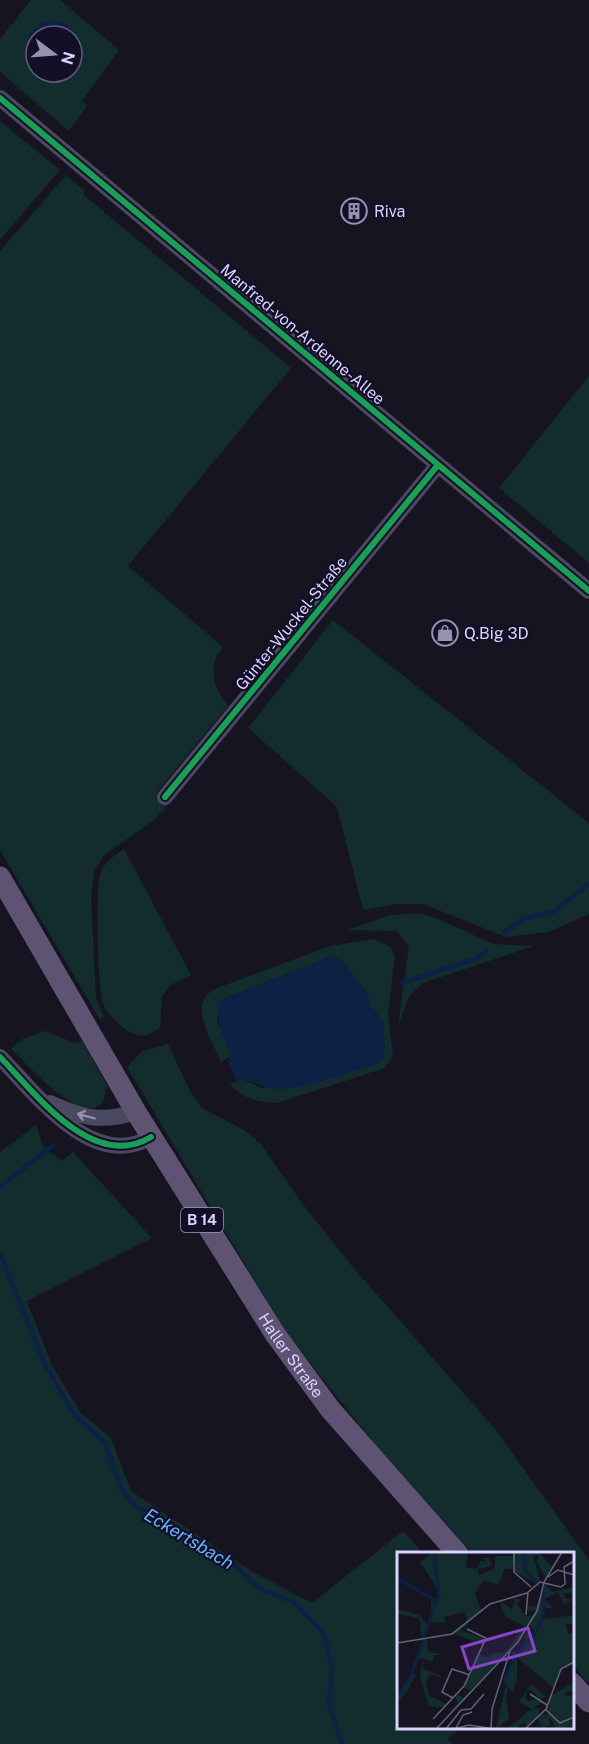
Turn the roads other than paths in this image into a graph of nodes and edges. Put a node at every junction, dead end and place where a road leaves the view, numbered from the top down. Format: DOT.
graph roads {
  1 [pos="0,98"];
  2 [pos="438,465"];
  3 [pos="589,591"];
  4 [pos="165,797"];
  5 [pos="0,877"];
  6 [pos="0,1057"];
  7 [pos="39,1097"];
  8 [pos="136,1112"];
  9 [pos="151,1137"];
  10 [pos="456,1552"];
  11 [pos="574,1684"];
  12 [pos="589,1702"];
  1 -- 2 [label="street, Manfred-von-Ardenne-Allee"];
  2 -- 3 [label="street, Manfred-von-Ardenne-Allee"];
  2 -- 4 [label="street, Günter-Wuckel-Straße"];
  5 -- 8 [label="main road, B 14"];
  6 -- 7 [label="street"];
  8 -- 7 [label="street, one-way"];
  7 -- 9 [label="street"];
  8 -- 9 [label="main road, B 14"];
  9 -- 10 [label="main road, Haller Straße / B 14"];
  11 -- 12 [label="main road"];
}
